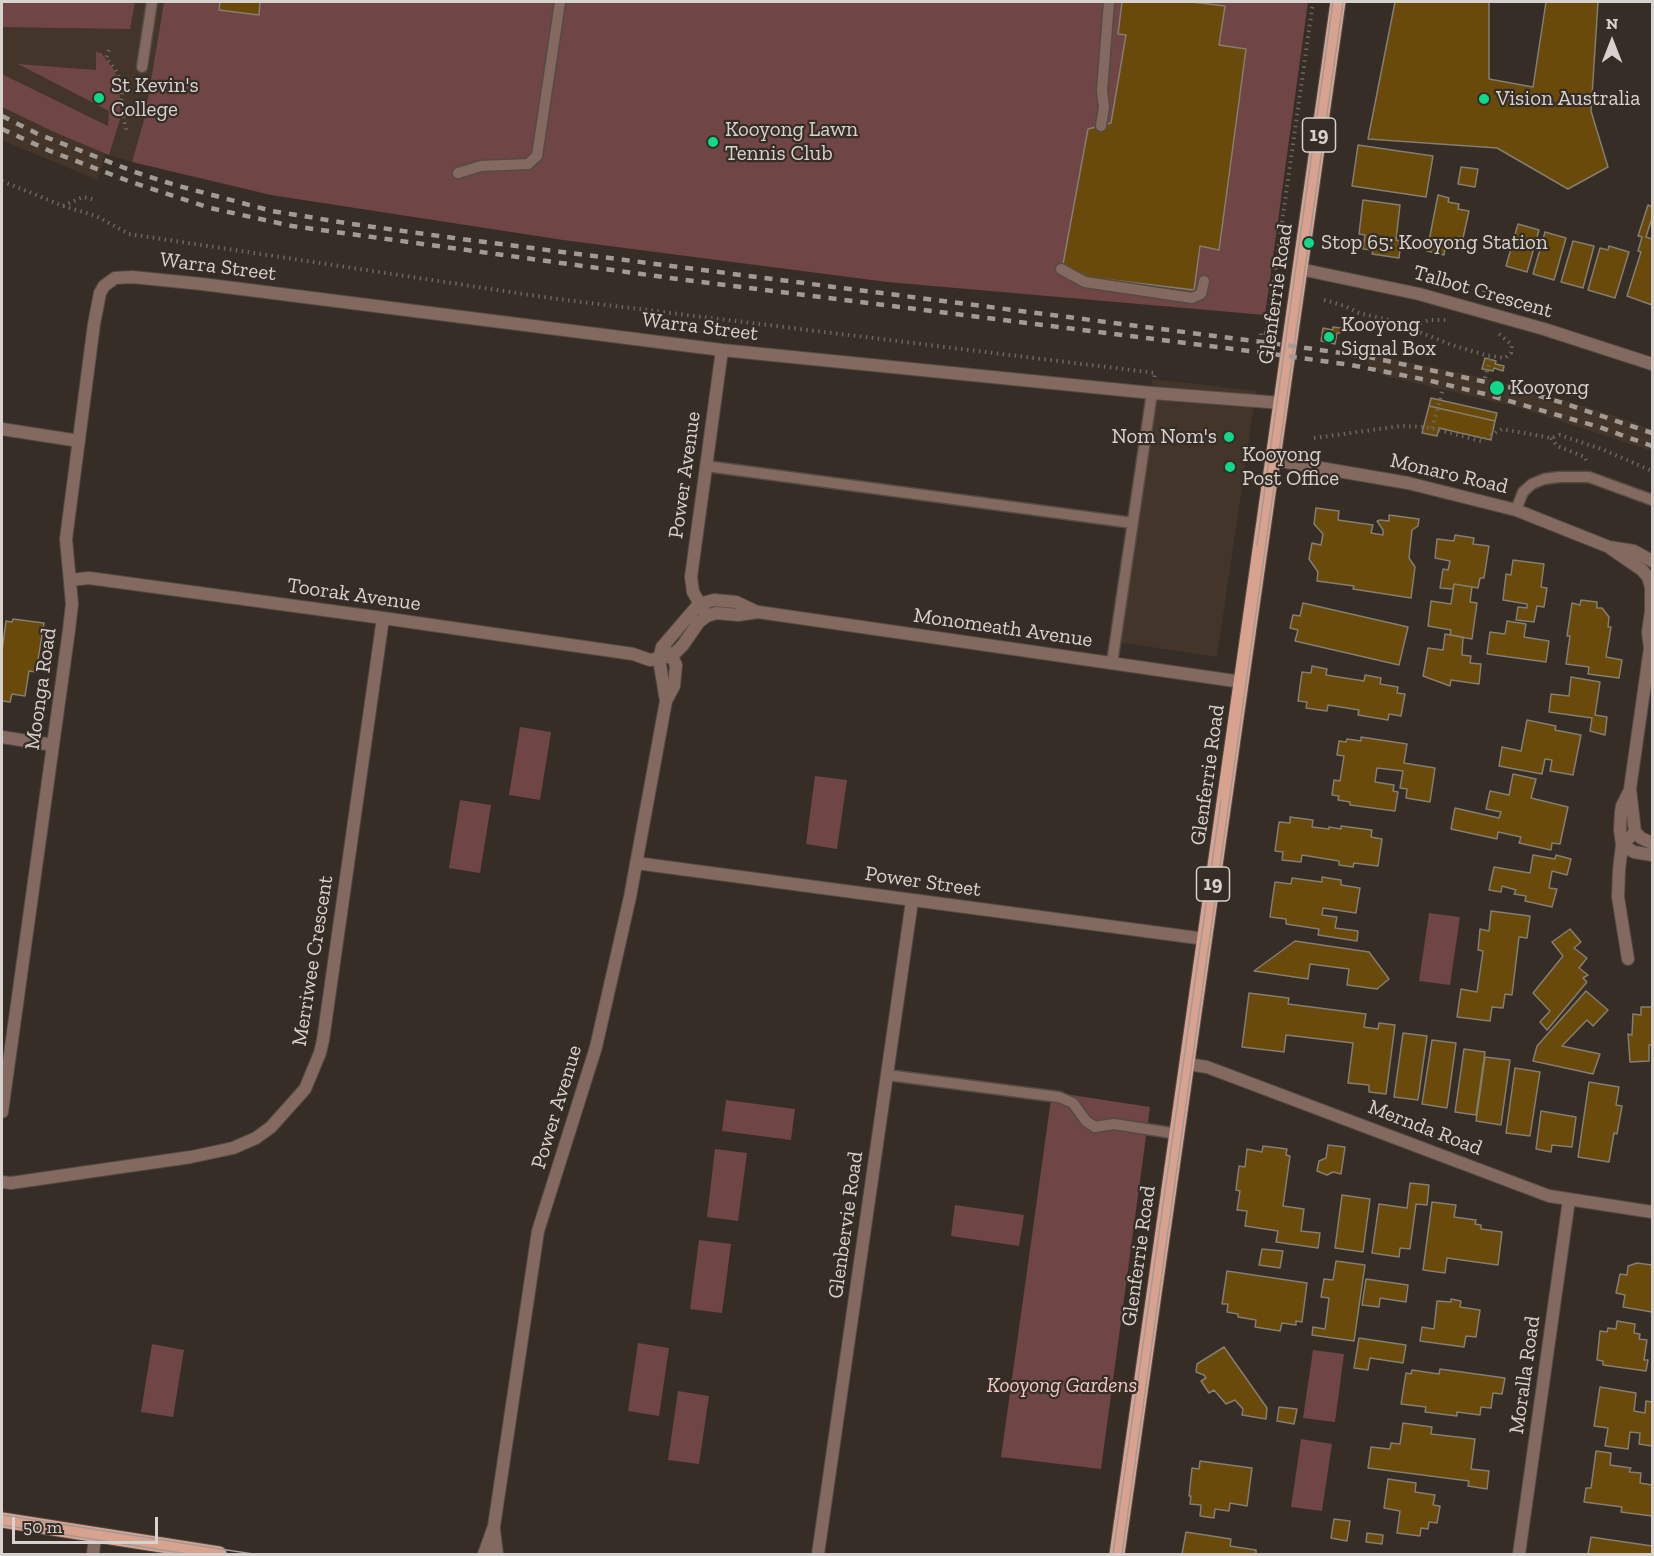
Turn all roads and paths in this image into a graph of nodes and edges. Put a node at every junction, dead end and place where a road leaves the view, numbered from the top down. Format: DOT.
graph roads {
  1 [pos="152,2"];
  2 [pos="560,2"];
  3 [pos="1109,2"];
  4 [pos="1313,2"];
  5 [pos="1338,2"];
  6 [pos="109,50"];
  7 [pos="142,67"];
  8 [pos="1101,126"];
  9 [pos="127,134"];
  10 [pos="458,173"];
  11 [pos="2,182"];
  12 [pos="96,200"];
  13 [pos="63,206"];
  14 [pos="1061,269"];
  15 [pos="1300,269"];
  16 [pos="115,278"];
  17 [pos="1204,281"];
  18 [pos="1324,300"];
  19 [pos="1492,331"];
  20 [pos="1261,335"];
  21 [pos="722,350"];
  22 [pos="1491,356"];
  23 [pos="1653,364"];
  24 [pos="1485,378"];
  25 [pos="1443,389"];
  26 [pos="1152,393"];
  27 [pos="1282,403"];
  28 [pos="1432,428"];
  29 [pos="2,429"];
  30 [pos="1314,438"];
  31 [pos="1551,438"];
  32 [pos="79,441"];
  33 [pos="1274,460"];
  34 [pos="706,466"];
  35 [pos="1653,471"];
  36 [pos="1589,477"];
  37 [pos="1653,500"];
  38 [pos="1516,510"];
  39 [pos="1133,523"];
  40 [pos="1609,547"];
  41 [pos="1653,561"];
  42 [pos="70,580"];
  43 [pos="699,604"];
  44 [pos="758,612"];
  45 [pos="707,616"];
  46 [pos="383,618"];
  47 [pos="1652,646"];
  48 [pos="660,653"];
  49 [pos="672,656"];
  50 [pos="1113,663"];
  51 [pos="1242,682"];
  52 [pos="666,701"];
  53 [pos="2,736"];
  54 [pos="53,745"];
  55 [pos="1630,789"];
  56 [pos="1635,832"];
  57 [pos="1653,843"];
  58 [pos="1622,844"];
  59 [pos="1653,855"];
  60 [pos="636,863"];
  61 [pos="912,900"];
  62 [pos="1205,939"];
  63 [pos="1628,959"];
  64 [pos="7,1037"];
  65 [pos="1188,1064"];
  66 [pos="887,1075"];
  67 [pos="2,1112"];
  68 [pos="1178,1134"];
  69 [pos="2,1182"];
  70 [pos="1569,1200"];
  71 [pos="1653,1212"];
  72 [pos="2,1520"];
  73 [pos="494,1526"];
  74 [pos="95,1535"];
  75 [pos="93,1554"];
  76 [pos="219,1554"];
  77 [pos="484,1554"];
  78 [pos="496,1554"];
  79 [pos="818,1554"];
  80 [pos="1117,1554"];
  81 [pos="1520,1554"];
  1 -- 7 [label="lane"];
  2 -- 10 [label="lane"];
  3 -- 8 [label="lane"];
  4 -- 20 [label="path"];
  5 -- 15 [label="main road, Glenferrie Road / 19"];
  6 -- 9 [label="path"];
  11 -- 13 [label="path"];
  12 -- 13 [label="path"];
  13 -- 26 [label="path"];
  14 -- 17 [label="lane"];
  15 -- 23 [label="street, Talbot Crescent"];
  15 -- 27 [label="main road, Glenferrie Road / 19"];
  16 -- 21 [label="street, Warra Street"];
  16 -- 32 [label="street, Moonga Road"];
  18 -- 22 [label="path"];
  19 -- 22 [label="path"];
  21 -- 26 [label="street, Warra Street"];
  21 -- 34 [label="street, Power Avenue"];
  22 -- 24 [label="path"];
  25 -- 28 [label="path"];
  26 -- 27 [label="street, Warra Street"];
  26 -- 39 [label="lane"];
  27 -- 33 [label="main road, Glenferrie Road / 19"];
  28 -- 30 [label="path"];
  28 -- 31 [label="path"];
  29 -- 32 [label="street"];
  31 -- 35 [label="path"];
  31 -- 36 [label="path"];
  32 -- 42 [label="street, Moonga Road"];
  33 -- 38 [label="street, Monaro Road"];
  33 -- 51 [label="main road, Glenferrie Road / 19"];
  34 -- 39 [label="lane"];
  34 -- 43 [label="street, Power Avenue"];
  36 -- 37 [label="lane"];
  36 -- 38 [label="lane"];
  38 -- 40 [label="street, Monaro Road"];
  39 -- 50 [label="lane"];
  40 -- 41 [label="street, Monaro Road"];
  40 -- 47 [label="street, Monaro Road"];
  42 -- 46 [label="street, Toorak Avenue"];
  42 -- 54 [label="street, Moonga Road"];
  43 -- 44 [label="street, Monomeath Avenue"];
  43 -- 45 [label="street, Power Avenue"];
  43 -- 48 [label="street"];
  44 -- 45 [label="street, Monomeath Avenue"];
  44 -- 50 [label="street, Monomeath Avenue"];
  45 -- 49 [label="street"];
  46 -- 48 [label="street, Toorak Avenue"];
  46 -- 69 [label="street, Merriwee Crescent"];
  47 -- 55 [label="street, Monaro Road"];
  48 -- 49 [label="street"];
  48 -- 52 [label="street, Power Avenue"];
  49 -- 52 [label="street, Power Avenue"];
  50 -- 51 [label="street, Monomeath Avenue"];
  51 -- 62 [label="main road, Glenferrie Road / 19"];
  52 -- 60 [label="street, Power Avenue"];
  53 -- 54 [label="street"];
  54 -- 64 [label="street, Moonga Road"];
  55 -- 56 [label="street, Monaro Road"];
  55 -- 58 [label="street, Monaro Road"];
  56 -- 57 [label="street"];
  56 -- 58 [label="street"];
  58 -- 59 [label="street"];
  58 -- 63 [label="street, Monaro Road"];
  60 -- 61 [label="street, Power Street"];
  60 -- 73 [label="street, Power Avenue"];
  61 -- 62 [label="street, Power Street"];
  61 -- 66 [label="street, Glenbervie Road"];
  62 -- 65 [label="main road, Glenferrie Road / 19"];
  64 -- 67 [label="street, Moonga Road"];
  65 -- 68 [label="main road, Glenferrie Road / 19"];
  65 -- 70 [label="street, Mernda Road"];
  66 -- 68 [label="lane"];
  66 -- 79 [label="street, Glenbervie Road"];
  68 -- 80 [label="main road, Glenferrie Road / 19"];
  70 -- 71 [label="street, Mernda Road"];
  70 -- 81 [label="street, Moralla Road"];
  72 -- 74 [label="main road"];
  73 -- 77 [label="street, Power Avenue"];
  73 -- 78 [label="street, Power Avenue"];
  74 -- 75 [label="street"];
  74 -- 76 [label="main road"];
}
